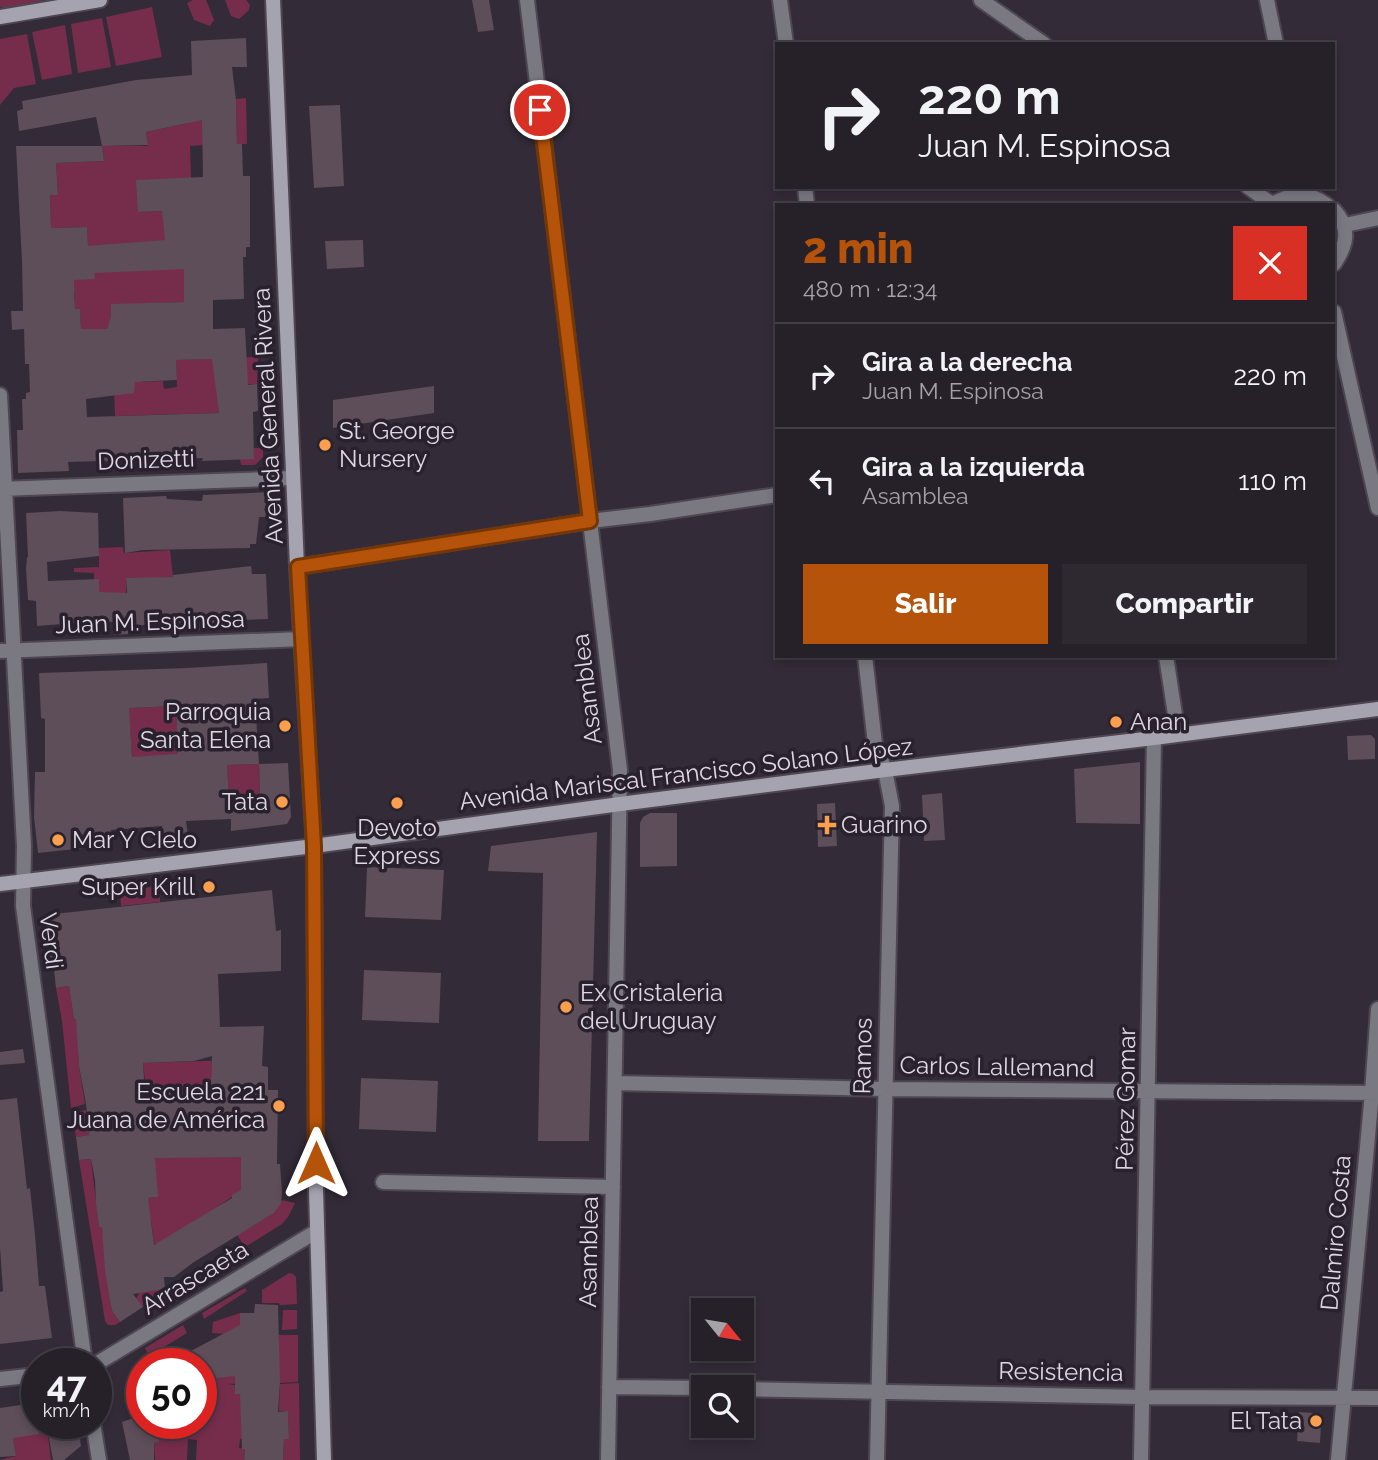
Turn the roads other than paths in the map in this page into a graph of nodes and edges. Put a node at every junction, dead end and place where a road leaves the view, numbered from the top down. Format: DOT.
graph roads {
  1 [pos="100,0"];
  2 [pos="273,0"];
  3 [pos="527,0"];
  4 [pos="780,0"];
  5 [pos="981,0"];
  6 [pos="1267,0"];
  7 [pos="0,18"];
  8 [pos="786,42"];
  9 [pos="1041,42"];
  10 [pos="1276,42"];
  11 [pos="1251,189"];
  12 [pos="1308,191"];
  13 [pos="1271,203"];
  14 [pos="1274,203"];
  15 [pos="1324,203"];
  16 [pos="1335,210"];
  17 [pos="1378,218"];
  18 [pos="1345,225"];
  19 [pos="1335,262"];
  20 [pos="1335,316"];
  21 [pos="0,395"];
  22 [pos="293,478"];
  23 [pos="3,489"];
  24 [pos="775,495"];
  25 [pos="1378,508"];
  26 [pos="590,521"];
  27 [pos="298,567"];
  28 [pos="302,639"];
  29 [pos="7,651"];
  30 [pos="865,658"];
  31 [pos="1166,658"];
  32 [pos="1378,709"];
  33 [pos="1178,734"];
  34 [pos="1154,738"];
  35 [pos="885,770"];
  36 [pos="620,804"];
  37 [pos="314,846"];
  38 [pos="24,881"];
  39 [pos="0,884"];
  40 [pos="1378,1010"];
  41 [pos="615,1083"];
  42 [pos="886,1089"];
  43 [pos="1149,1092"];
  44 [pos="1375,1093"];
  45 [pos="383,1182"];
  46 [pos="613,1186"];
  47 [pos="317,1231"];
  48 [pos="83,1348"];
  49 [pos="112,1354"];
  50 [pos="21,1377"];
  51 [pos="0,1379"];
  52 [pos="609,1387"];
  53 [pos="691,1388"];
  54 [pos="754,1389"];
  55 [pos="878,1391"];
  56 [pos="1142,1397"];
  57 [pos="1344,1397"];
  58 [pos="1378,1398"];
  59 [pos="96,1439"];
  60 [pos="99,1460"];
  61 [pos="324,1460"];
  62 [pos="608,1460"];
  63 [pos="877,1460"];
  64 [pos="1141,1460"];
  65 [pos="1338,1460"];
  1 -- 7 [label="main road"];
  2 -- 22 [label="main road, Avenida General Rivera"];
  3 -- 26 [label="street, Asamblea"];
  4 -- 8 [label="street"];
  5 -- 9 [label="street"];
  6 -- 10 [label="street"];
  11 -- 13 [label="street"];
  12 -- 14 [label="street"];
  12 -- 15 [label="street"];
  16 -- 18 [label="street"];
  17 -- 18 [label="street"];
  18 -- 19 [label="street"];
  20 -- 25 [label="street"];
  21 -- 23 [label="street, Verdi"];
  22 -- 23 [label="street, Donizetti"];
  22 -- 27 [label="main road, Avenida General Rivera"];
  23 -- 29 [label="street, Verdi"];
  24 -- 26 [label="street"];
  26 -- 27 [label="street"];
  26 -- 36 [label="street, Asamblea"];
  27 -- 28 [label="main road, Avenida General Rivera"];
  28 -- 29 [label="street, Juan M. Espinosa"];
  28 -- 37 [label="main road, Avenida General Rivera"];
  29 -- 38 [label="street, Verdi"];
  30 -- 35 [label="street, Ramos"];
  31 -- 33 [label="street"];
  32 -- 33 [label="main road, Avenida Mariscal Francisco Solano López"];
  33 -- 34 [label="main road, Avenida Mariscal Francisco Solano López"];
  34 -- 35 [label="main road, Avenida Mariscal Francisco Solano López"];
  34 -- 43 [label="street, Pérez Gomar"];
  35 -- 36 [label="main road, Avenida Mariscal Francisco Solano López"];
  35 -- 42 [label="street, Ramos"];
  36 -- 37 [label="main road, Avenida Mariscal Francisco Solano López"];
  36 -- 41 [label="street, Asamblea"];
  37 -- 38 [label="main road, Avenida Mariscal Francisco Solano López"];
  37 -- 47 [label="main road, Avenida General Rivera"];
  38 -- 39 [label="main road, Avenida Mariscal Francisco Solano López"];
  38 -- 48 [label="street, Verdi"];
  40 -- 44 [label="street, Dalmiro Costa"];
  41 -- 42 [label="street, Carlos Lallemand"];
  41 -- 46 [label="street, Asamblea"];
  42 -- 43 [label="street, Carlos Lallemand"];
  42 -- 55 [label="street, Ramos"];
  43 -- 44 [label="street, Carlos Lallemand"];
  43 -- 56 [label="street, Pérez Gomar"];
  44 -- 57 [label="street, Dalmiro Costa"];
  45 -- 46 [label="street"];
  46 -- 52 [label="street, Asamblea"];
  47 -- 49 [label="street, Arrascaeta"];
  47 -- 61 [label="main road, Avenida General Rivera"];
  50 -- 51 [label="street"];
  52 -- 53 [label="street"];
  52 -- 62 [label="street, Asamblea"];
  54 -- 55 [label="street, Resistencia"];
  55 -- 56 [label="street, Resistencia"];
  55 -- 63 [label="street, Ramos"];
  56 -- 57 [label="street, Resistencia"];
  56 -- 64 [label="street, Pérez Gomar"];
  57 -- 58 [label="street, Resistencia"];
  57 -- 65 [label="street, Dalmiro Costa"];
  59 -- 60 [label="street"];
}
